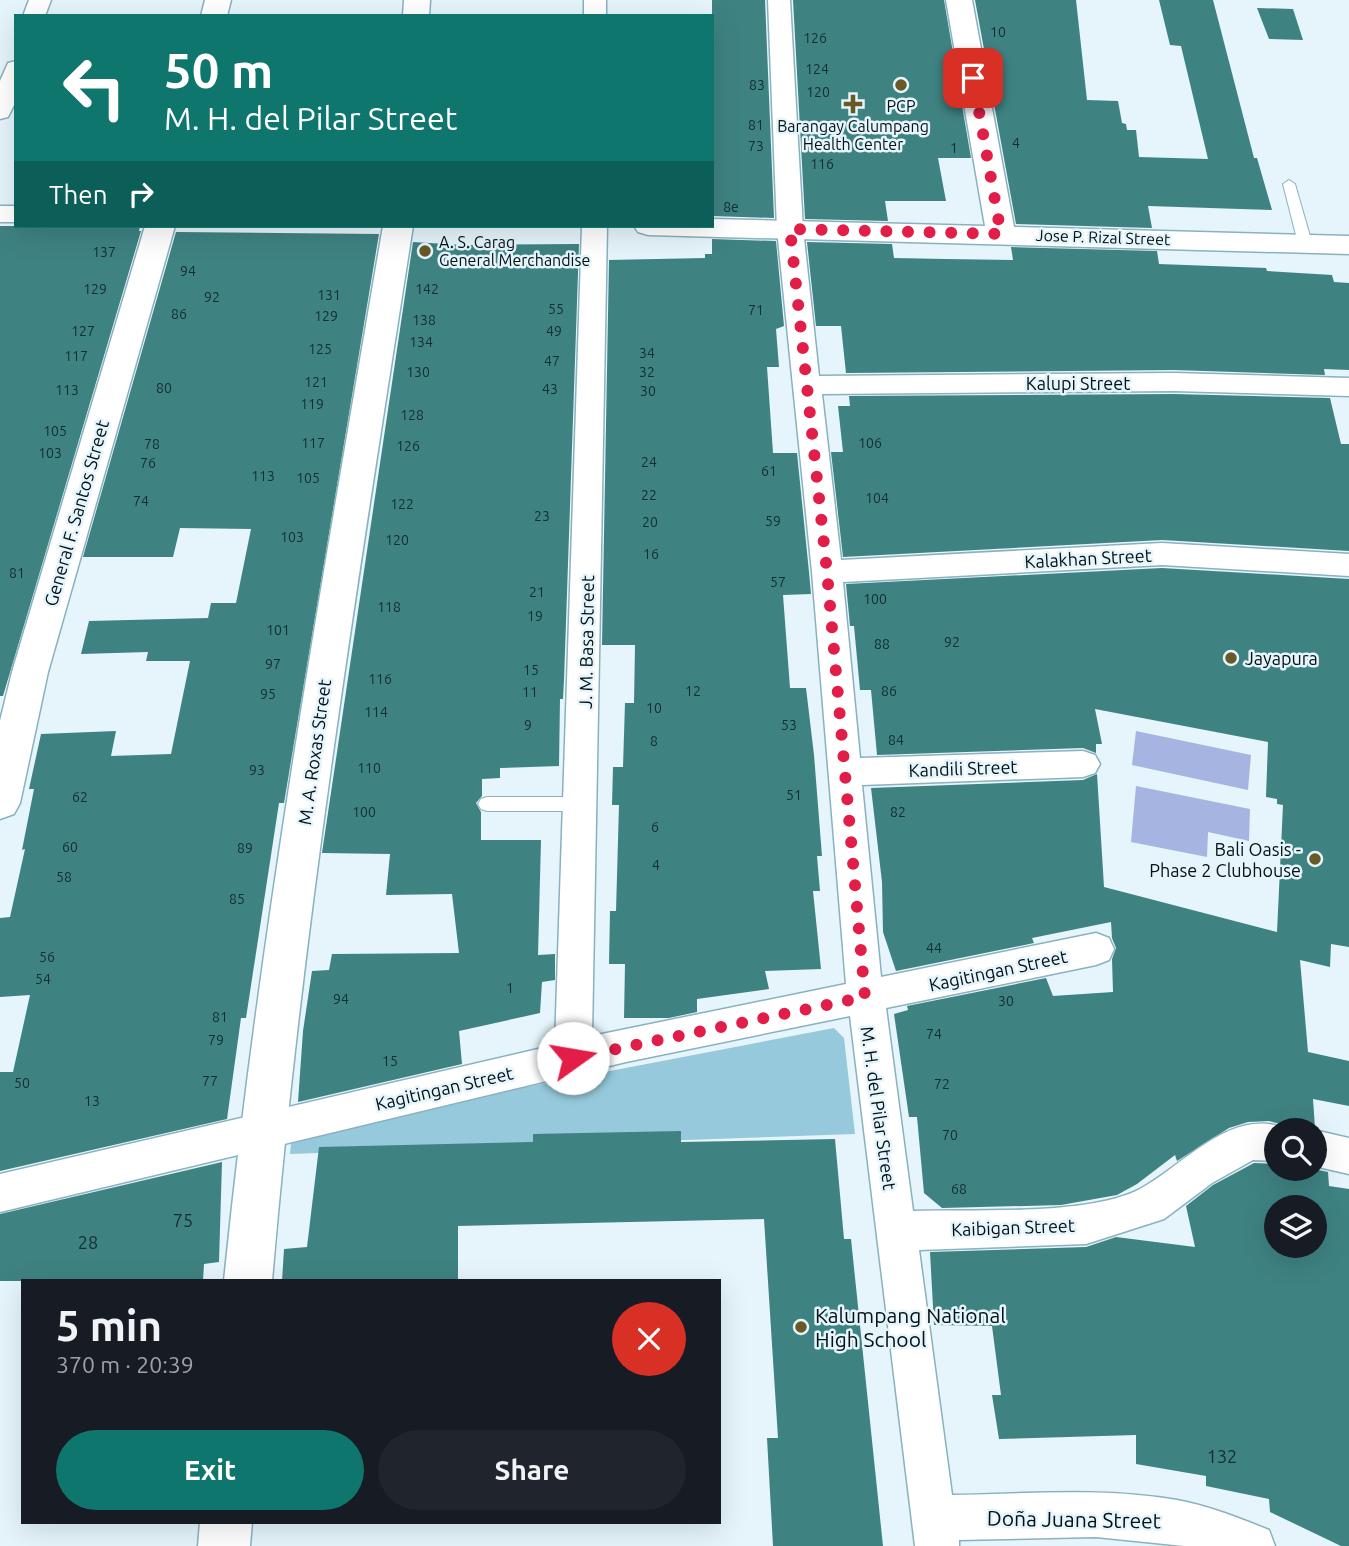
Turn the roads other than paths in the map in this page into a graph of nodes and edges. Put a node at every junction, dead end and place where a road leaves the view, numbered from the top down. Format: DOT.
graph roads {
  1 [pos="779,0"];
  2 [pos="959,0"];
  3 [pos="14,74"];
  4 [pos="0,112"];
  5 [pos="1289,184"];
  6 [pos="714,227"];
  7 [pos="159,228"];
  8 [pos="398,228"];
  9 [pos="594,228"];
  10 [pos="790,229"];
  11 [pos="1001,234"];
  12 [pos="1305,243"];
  13 [pos="1349,244"];
  14 [pos="806,385"];
  15 [pos="1349,387"];
  16 [pos="1349,565"];
  17 [pos="827,572"];
  18 [pos="1083,764"];
  19 [pos="843,772"];
  20 [pos="0,803"];
  21 [pos="487,804"];
  22 [pos="581,804"];
  23 [pos="1096,949"];
  24 [pos="865,997"];
  25 [pos="573,1058"];
  26 [pos="262,1131"];
  27 [pos="1264,1142"];
  28 [pos="1327,1151"];
  29 [pos="1349,1156"];
  30 [pos="0,1193"];
  31 [pos="896,1231"];
  32 [pos="248,1279"];
  33 [pos="226,1524"];
  34 [pos="935,1532"];
  35 [pos="224,1546"];
  36 [pos="1253,1546"];
  1 -- 10 [label="street, M. H. del Pilar Street"];
  2 -- 11 [label="street"];
  3 -- 4 [label="street"];
  5 -- 12 [label="lane"];
  6 -- 10 [label="street, Jose P. Rizal Street"];
  7 -- 20 [label="street, General F. Santos Street"];
  8 -- 26 [label="street, M. A. Roxas Street"];
  9 -- 22 [label="street, J. M. Basa Street"];
  10 -- 11 [label="street, Jose P. Rizal Street"];
  10 -- 14 [label="street, M. H. del Pilar Street"];
  11 -- 12 [label="street, Jose P. Rizal Street"];
  12 -- 13 [label="street, Jose P. Rizal Street"];
  14 -- 15 [label="street, Kalupi Street"];
  14 -- 17 [label="street, M. H. del Pilar Street"];
  16 -- 17 [label="street, Kalakhan Street"];
  17 -- 19 [label="street, M. H. del Pilar Street"];
  18 -- 19 [label="street, Kandili Street"];
  19 -- 24 [label="street, M. H. del Pilar Street"];
  21 -- 22 [label="lane"];
  22 -- 25 [label="street, J. M. Basa Street"];
  23 -- 24 [label="street, Kagitingan Street"];
  24 -- 25 [label="street, Kagitingan Street"];
  24 -- 31 [label="street, M. H. del Pilar Street"];
  25 -- 26 [label="street, Kagitingan Street"];
  26 -- 30 [label="street, Kagitingan Street"];
  26 -- 32 [label="street, M. A. Roxas Street"];
  27 -- 31 [label="street, Kaibigan Street"];
  28 -- 29 [label="street"];
  31 -- 34 [label="street, M. H. del Pilar Street"];
  33 -- 35 [label="street"];
  34 -- 36 [label="street, Doña Juana Street"];
}
